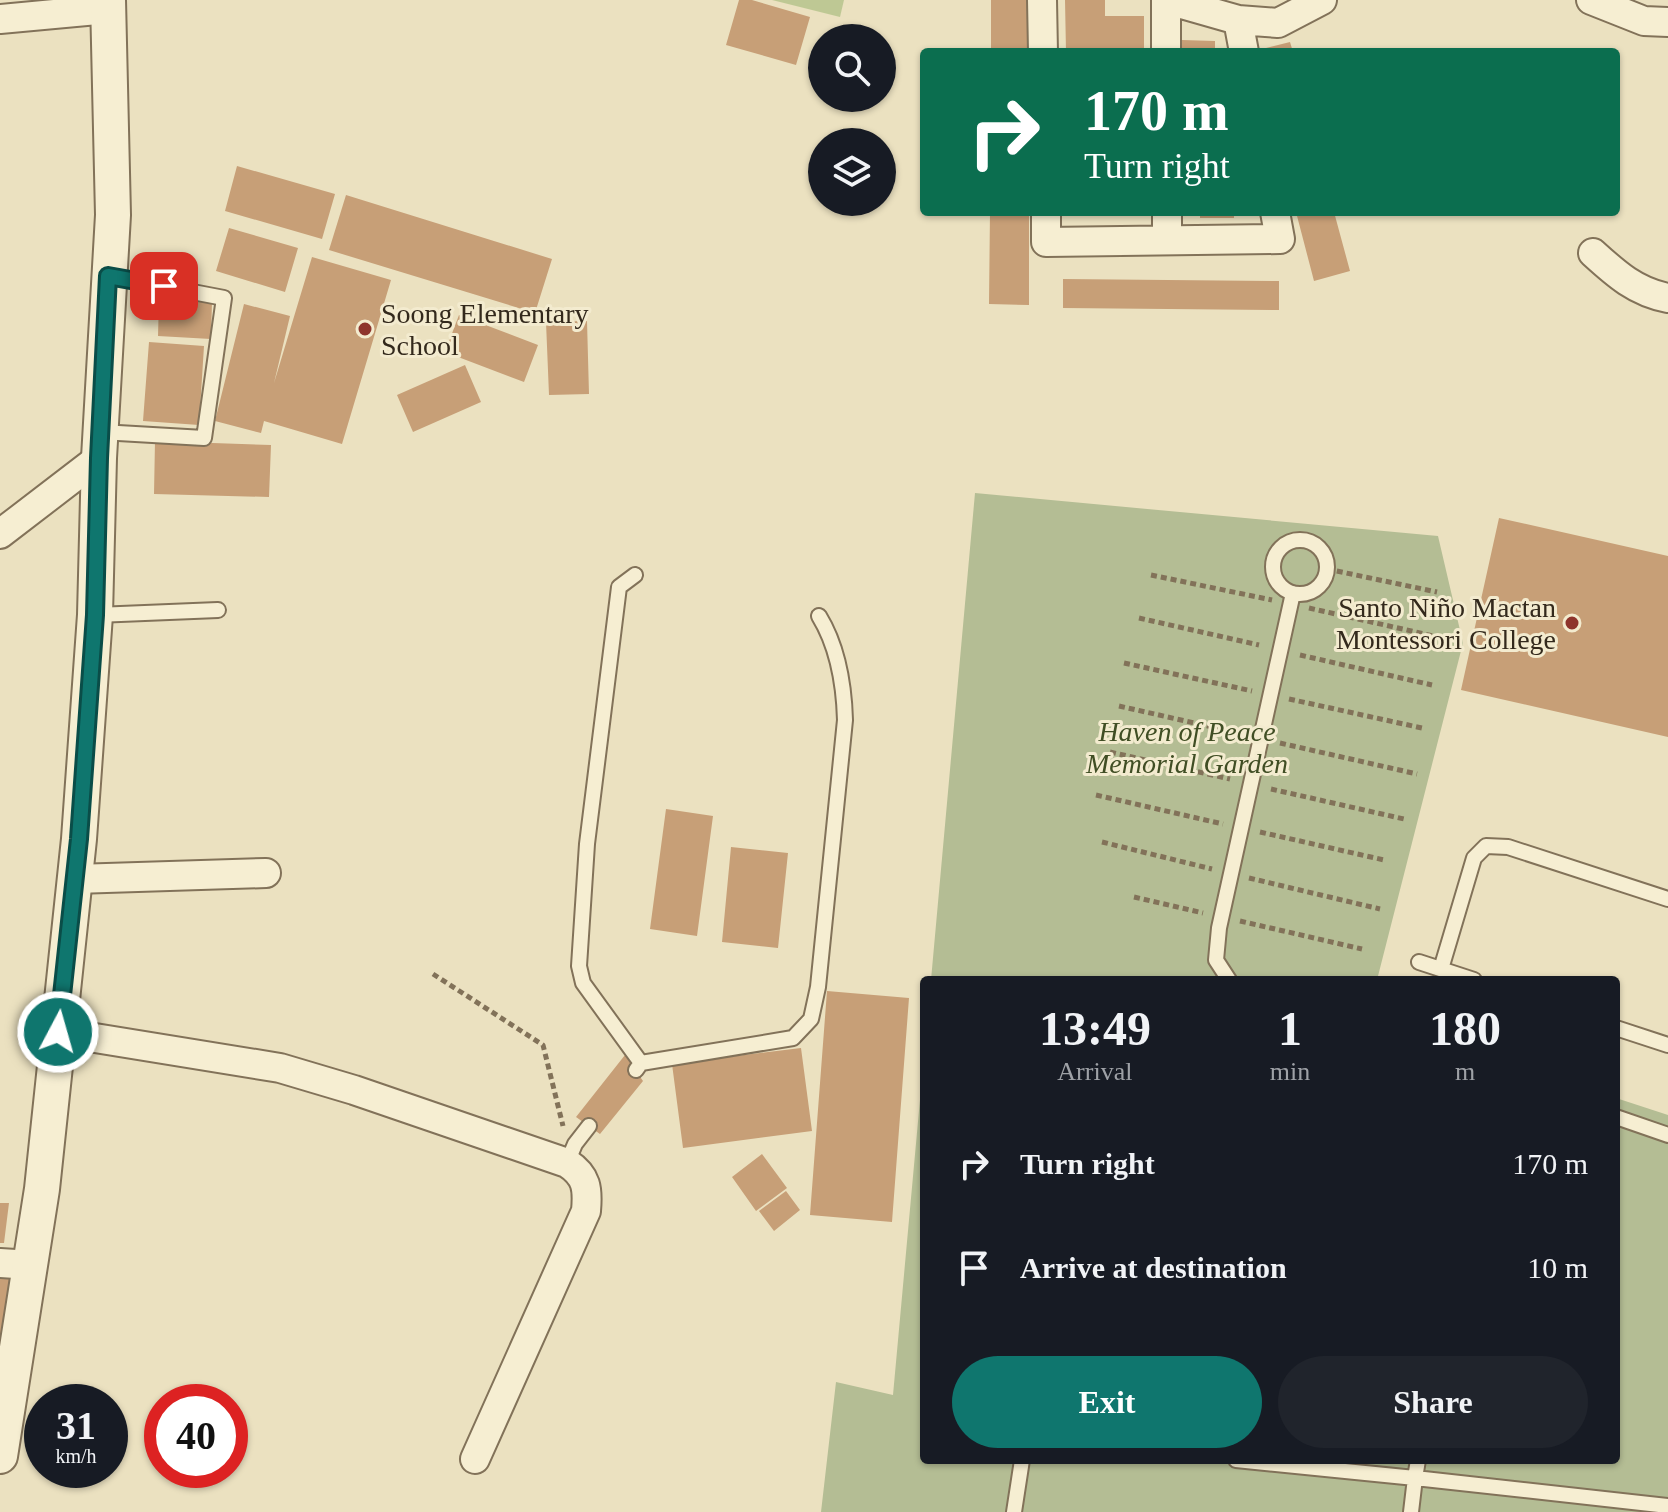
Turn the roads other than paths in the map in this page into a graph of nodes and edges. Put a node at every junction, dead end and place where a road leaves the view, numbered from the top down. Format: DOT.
graph roads {
  1 [pos="1042,0"];
  2 [pos="1167,0"];
  3 [pos="1322,0"];
  4 [pos="1591,0"];
  5 [pos="108,4"];
  6 [pos="0,19"];
  7 [pos="1238,20"];
  8 [pos="1668,22"];
  9 [pos="1043,48"];
  10 [pos="1166,48"];
  11 [pos="1243,48"];
  12 [pos="1046,216"];
  13 [pos="1276,216"];
  14 [pos="1167,226"];
  15 [pos="1593,253"];
  16 [pos="108,276"];
  17 [pos="1668,298"];
  18 [pos="100,445"];
  19 [pos="0,534"];
  20 [pos="635,575"];
  21 [pos="1293,593"];
  22 [pos="218,610"];
  23 [pos="95,615"];
  24 [pos="819,616"];
  25 [pos="266,873"];
  26 [pos="75,879"];
  27 [pos="1668,899"];
  28 [pos="1419,962"];
  29 [pos="1441,969"];
  30 [pos="1224,976"];
  31 [pos="1462,976"];
  32 [pos="1620,1029"];
  33 [pos="58,1032"];
  34 [pos="1668,1045"];
  35 [pos="1620,1118"];
  36 [pos="589,1126"];
  37 [pos="1668,1135"];
  38 [pos="569,1158"];
  39 [pos="16,1264"];
  40 [pos="0,1456"];
  41 [pos="475,1459"];
  42 [pos="1021,1464"];
  43 [pos="1276,1464"];
  44 [pos="1417,1464"];
  45 [pos="1415,1478"];
  46 [pos="1668,1506"];
  47 [pos="1014,1512"];
  48 [pos="1411,1512"];
  1 -- 9 [label="street"];
  2 -- 7 [label="street"];
  2 -- 10 [label="street"];
  3 -- 7 [label="street"];
  4 -- 8 [label="street"];
  5 -- 6 [label="street"];
  5 -- 16 [label="street"];
  7 -- 11 [label="street"];
  12 -- 14 [label="street"];
  13 -- 14 [label="street"];
  15 -- 17 [label="street"];
  16 -- 18 [label="street"];
  16 -- 18 [label="lane"];
  18 -- 19 [label="street"];
  18 -- 23 [label="street"];
  20 -- 24 [label="lane"];
  21 -- 21 [label="lane"];
  21 -- 30 [label="lane"];
  22 -- 23 [label="lane"];
  23 -- 26 [label="street"];
  25 -- 26 [label="street"];
  26 -- 33 [label="street"];
  27 -- 29 [label="lane"];
  28 -- 29 [label="lane"];
  29 -- 31 [label="lane"];
  32 -- 34 [label="lane"];
  33 -- 38 [label="street"];
  33 -- 39 [label="street"];
  35 -- 37 [label="lane"];
  36 -- 38 [label="lane"];
  38 -- 41 [label="street"];
  39 -- 40 [label="street"];
  42 -- 47 [label="lane"];
  43 -- 45 [label="lane"];
  44 -- 45 [label="lane"];
  45 -- 46 [label="lane"];
  45 -- 48 [label="lane"];
}
